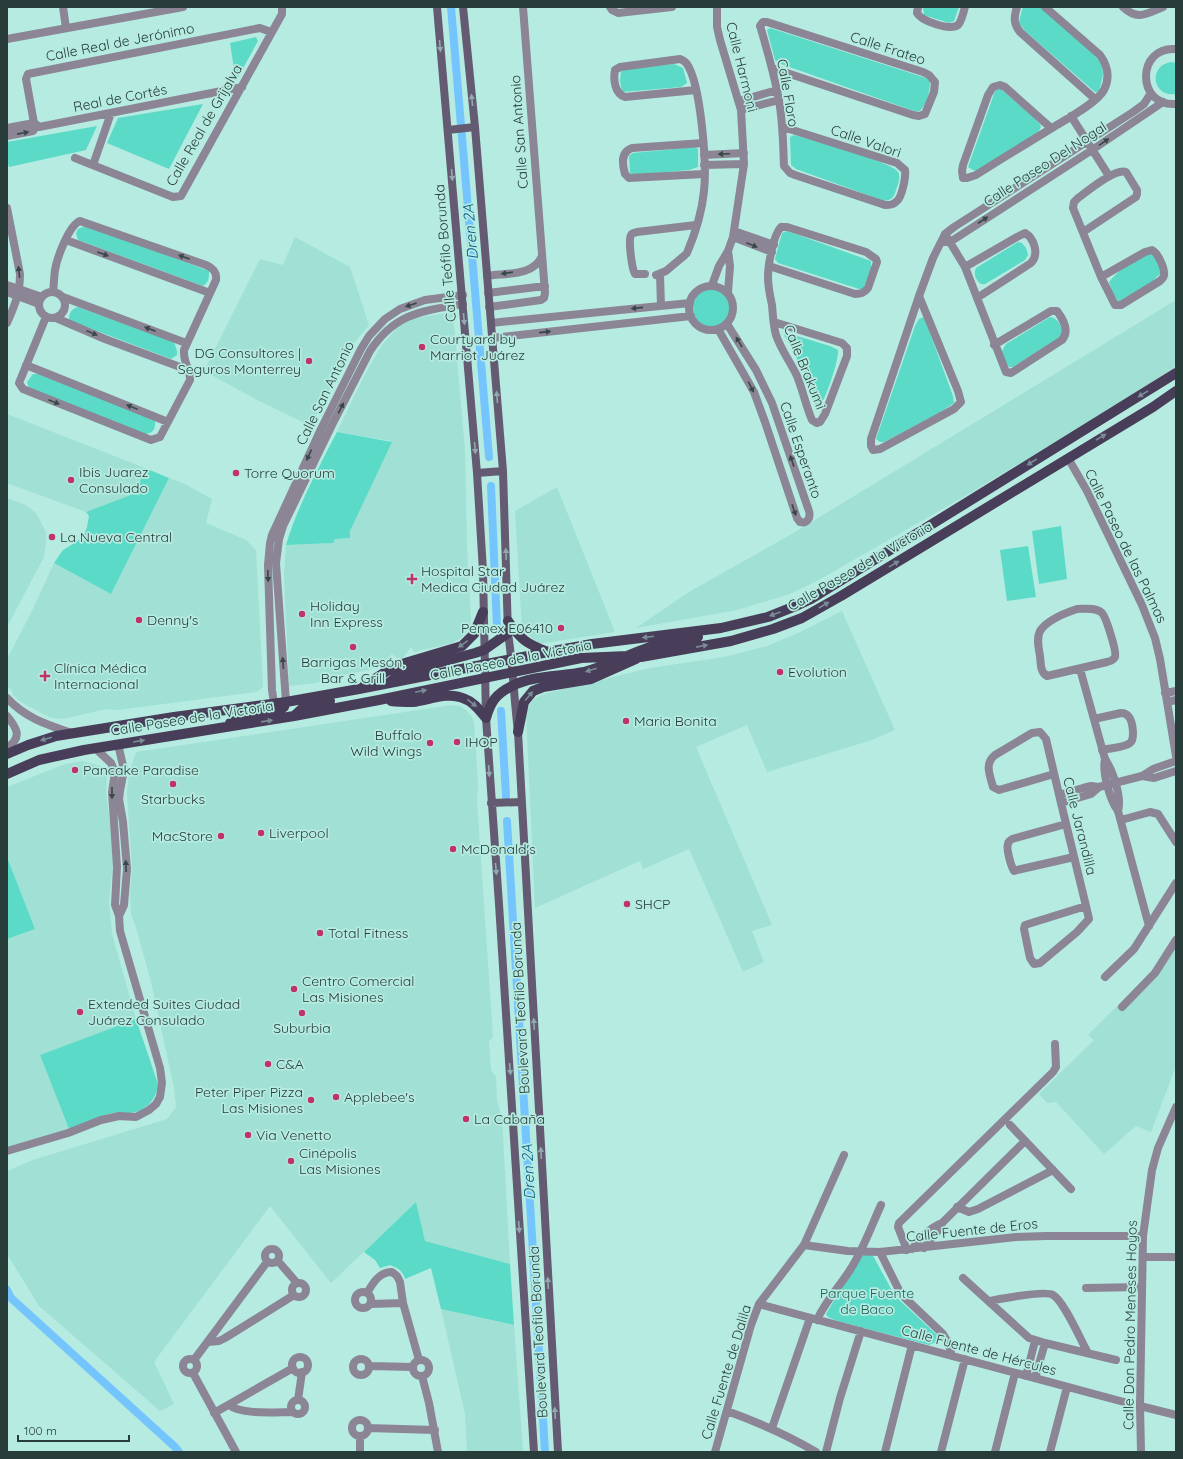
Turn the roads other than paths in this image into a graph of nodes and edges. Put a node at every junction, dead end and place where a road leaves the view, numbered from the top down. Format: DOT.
graph roads {
  1 [pos="63,7"];
  2 [pos="180,7"];
  3 [pos="282,7"];
  4 [pos="437,7"];
  5 [pos="463,7"];
  6 [pos="522,7"];
  7 [pos="610,7"];
  8 [pos="672,7"];
  9 [pos="717,7"];
  10 [pos="918,7"];
  11 [pos="965,7"];
  12 [pos="1017,7"];
  13 [pos="1045,7"];
  14 [pos="1122,7"];
  15 [pos="1162,7"];
  16 [pos="760,26"];
  17 [pos="66,28"];
  18 [pos="271,32"];
  19 [pos="7,39"];
  20 [pos="1176,49"];
  21 [pos="772,68"];
  22 [pos="242,87"];
  23 [pos="696,90"];
  24 [pos="777,90"];
  25 [pos="1151,93"];
  26 [pos="1095,99"];
  27 [pos="779,100"];
  28 [pos="739,101"];
  29 [pos="1162,102"];
  30 [pos="1176,104"];
  31 [pos="741,110"];
  32 [pos="111,113"];
  33 [pos="1071,116"];
  34 [pos="35,124"];
  35 [pos="472,127"];
  36 [pos="783,127"];
  37 [pos="7,128"];
  38 [pos="1051,128"];
  39 [pos="452,129"];
  40 [pos="7,136"];
  41 [pos="1087,141"];
  42 [pos="703,143"];
  43 [pos="1092,150"];
  44 [pos="744,153"];
  45 [pos="704,155"];
  46 [pos="75,158"];
  47 [pos="744,164"];
  48 [pos="93,165"];
  49 [pos="784,166"];
  50 [pos="704,170"];
  51 [pos="1109,176"];
  52 [pos="7,208"];
  53 [pos="696,225"];
  54 [pos="1083,232"];
  55 [pos="734,234"];
  56 [pos="945,234"];
  57 [pos="66,240"];
  58 [pos="940,242"];
  59 [pos="950,242"];
  60 [pos="773,249"];
  61 [pos="728,251"];
  62 [pos="542,256"];
  63 [pos="770,266"];
  64 [pos="965,267"];
  65 [pos="644,274"];
  66 [pos="487,276"];
  67 [pos="1102,277"];
  68 [pos="7,285"];
  69 [pos="712,285"];
  70 [pos="545,286"];
  71 [pos="7,292"];
  72 [pos="53,292"];
  73 [pos="728,292"];
  74 [pos="19,293"];
  75 [pos="210,293"];
  76 [pos="488,293"];
  77 [pos="462,295"];
  78 [pos="919,296"];
  79 [pos="63,297"];
  80 [pos="976,298"];
  81 [pos="40,301"];
  82 [pos="690,302"];
  83 [pos="463,304"];
  84 [pos="661,306"];
  85 [pos="489,307"];
  86 [pos="691,316"];
  87 [pos="46,317"];
  88 [pos="56,318"];
  89 [pos="774,322"];
  90 [pos="7,323"];
  91 [pos="491,323"];
  92 [pos="727,324"];
  93 [pos="718,329"];
  94 [pos="492,338"];
  95 [pos="186,343"];
  96 [pos="994,345"];
  97 [pos="26,365"];
  98 [pos="188,370"];
  99 [pos="1176,373"];
  100 [pos="1165,381"];
  101 [pos="1176,391"];
  102 [pos="1153,407"];
  103 [pos="168,422"];
  104 [pos="1068,458"];
  105 [pos="503,471"];
  106 [pos="477,473"];
  107 [pos="799,483"];
  108 [pos="787,488"];
  109 [pos="879,556"];
  110 [pos="861,584"];
  111 [pos="483,612"];
  112 [pos="508,621"];
  113 [pos="721,628"];
  114 [pos="508,633"];
  115 [pos="484,650"];
  116 [pos="548,652"];
  117 [pos="628,656"];
  118 [pos="641,657"];
  119 [pos="512,659"];
  120 [pos="485,664"];
  121 [pos="1080,669"];
  122 [pos="512,673"];
  123 [pos="485,678"];
  124 [pos="388,684"];
  125 [pos="513,685"];
  126 [pos="359,690"];
  127 [pos="1176,691"];
  128 [pos="1165,693"];
  129 [pos="7,698"];
  130 [pos="379,700"];
  131 [pos="1176,700"];
  132 [pos="286,702"];
  133 [pos="1167,702"];
  134 [pos="274,703"];
  135 [pos="7,716"];
  136 [pos="294,716"];
  137 [pos="486,718"];
  138 [pos="1094,719"];
  139 [pos="223,727"];
  140 [pos="518,732"];
  141 [pos="74,733"];
  142 [pos="118,744"];
  143 [pos="95,748"];
  144 [pos="1102,750"];
  145 [pos="7,753"];
  146 [pos="1176,756"];
  147 [pos="1176,762"];
  148 [pos="1176,771"];
  149 [pos="7,774"];
  150 [pos="1054,774"];
  151 [pos="1142,776"];
  152 [pos="1111,784"];
  153 [pos="1060,799"];
  154 [pos="521,802"];
  155 [pos="491,803"];
  156 [pos="1120,820"];
  157 [pos="1066,824"];
  158 [pos="1176,842"];
  159 [pos="1074,857"];
  160 [pos="1176,884"];
  161 [pos="1086,906"];
  162 [pos="119,916"];
  163 [pos="1149,926"];
  164 [pos="1176,940"];
  165 [pos="1105,977"];
  166 [pos="1122,1007"];
  167 [pos="1055,1044"];
  168 [pos="1176,1107"];
  169 [pos="1010,1124"];
  170 [pos="1025,1141"];
  171 [pos="7,1152"];
  172 [pos="844,1155"];
  173 [pos="1053,1170"];
  174 [pos="1071,1189"];
  175 [pos="881,1205"];
  176 [pos="957,1208"];
  177 [pos="942,1223"];
  178 [pos="1143,1236"];
  179 [pos="804,1244"];
  180 [pos="924,1248"];
  181 [pos="861,1250"];
  182 [pos="910,1250"];
  183 [pos="880,1252"];
  184 [pos="1143,1257"];
  185 [pos="1176,1257"];
  186 [pos="278,1261"];
  187 [pos="267,1262"];
  188 [pos="963,1278"];
  189 [pos="297,1283"];
  190 [pos="1142,1287"];
  191 [pos="1086,1288"];
  192 [pos="367,1293"];
  193 [pos="294,1295"];
  194 [pos="989,1301"];
  195 [pos="404,1303"];
  196 [pos="370,1304"];
  197 [pos="759,1304"];
  198 [pos="814,1319"];
  199 [pos="861,1332"];
  200 [pos="1035,1341"];
  201 [pos="208,1342"];
  202 [pos="1044,1343"];
  203 [pos="912,1345"];
  204 [pos="1088,1353"];
  205 [pos="952,1356"];
  206 [pos="965,1359"];
  207 [pos="194,1360"];
  208 [pos="419,1360"];
  209 [pos="1116,1360"];
  210 [pos="370,1366"];
  211 [pos="293,1368"];
  212 [pos="413,1368"];
  213 [pos="302,1372"];
  214 [pos="193,1373"];
  215 [pos="1015,1373"];
  216 [pos="422,1376"];
  217 [pos="1026,1376"];
  218 [pos="1035,1378"];
  219 [pos="1067,1387"];
  220 [pos="298,1400"];
  221 [pos="1124,1402"];
  222 [pos="229,1405"];
  223 [pos="1140,1406"];
  224 [pos="727,1411"];
  225 [pos="293,1412"];
  226 [pos="214,1413"];
  227 [pos="1176,1415"];
  228 [pos="368,1428"];
  229 [pos="772,1428"];
  230 [pos="435,1430"];
  231 [pos="360,1436"];
  232 [pos="236,1452"];
  233 [pos="360,1452"];
  234 [pos="438,1452"];
  235 [pos="534,1452"];
  236 [pos="558,1452"];
  237 [pos="715,1452"];
  238 [pos="816,1452"];
  239 [pos="826,1452"];
  240 [pos="885,1452"];
  241 [pos="941,1452"];
  242 [pos="995,1452"];
  243 [pos="1050,1452"];
  244 [pos="1141,1452"];
  1 -- 17 [label="street"];
  2 -- 17 [label="street"];
  3 -- 18 [label="street, Calle Real de Grijalva"];
  4 -- 39 [label="main road, Calle Teófilo Borunda, one-way"];
  35 -- 5 [label="main road, one-way"];
  6 -- 62 [label="street, Calle San Antonio"];
  7 -- 8 [label="street"];
  9 -- 28 [label="street, Calle Harmoni"];
  10 -- 11 [label="street"];
  12 -- 26 [label="street"];
  13 -- 26 [label="street"];
  14 -- 15 [label="street"];
  16 -- 21 [label="street, Calle Floro"];
  16 -- 21 [label="street, Calle Frateo"];
  17 -- 19 [label="street"];
  18 -- 22 [label="street, Calle Real de Grijalva"];
  18 -- 34 [label="street, Calle Real de Jerónimo"];
  20 -- 25 [label="street"];
  21 -- 24 [label="street, Calle Floro"];
  22 -- 32 [label="street, Real de Cortés"];
  22 -- 48 [label="street, Calle Real de Grijalva"];
  23 -- 23 [label="street"];
  23 -- 42 [label="street"];
  24 -- 27 [label="street, Calle Floro"];
  24 -- 28 [label="street"];
  25 -- 29 [label="street"];
  25 -- 41 [label="street, Calle Paseo Del Nogal"];
  26 -- 33 [label="street"];
  27 -- 31 [label="street"];
  27 -- 36 [label="street, Calle Floro"];
  28 -- 31 [label="street, Calle Harmoni"];
  29 -- 30 [label="street"];
  43 -- 29 [label="street, Calle Paseo Del Nogal, one-way"];
  31 -- 44 [label="street, Calle Harmoni"];
  32 -- 34 [label="street, Real de Cortés"];
  32 -- 48 [label="street"];
  33 -- 38 [label="street"];
  33 -- 41 [label="street"];
  34 -- 37 [label="street, Real de Cortés"];
  40 -- 34 [label="street, Real de Cortés, one-way"];
  35 -- 39 [label="main road"];
  35 -- 66 [label="main road"];
  36 -- 49 [label="street, Calle Floro"];
  36 -- 49 [label="street, Calle Valori"];
  38 -- 38 [label="street"];
  39 -- 77 [label="main road, Calle Teófilo Borunda, one-way"];
  41 -- 43 [label="street"];
  41 -- 56 [label="street, Calle Paseo Del Nogal"];
  42 -- 45 [label="street"];
  42 -- 50 [label="street"];
  43 -- 51 [label="street"];
  59 -- 43 [label="street, Calle Paseo Del Nogal, one-way"];
  44 -- 45 [label="street, one-way"];
  44 -- 47 [label="street, Calle Harmoni"];
  45 -- 50 [label="street"];
  46 -- 48 [label="street, Calle Real de Grijalva"];
  47 -- 50 [label="street"];
  47 -- 55 [label="street, Calle Harmoni"];
  50 -- 53 [label="street"];
  51 -- 54 [label="street"];
  51 -- 54 [label="street"];
  74 -- 52 [label="street, one-way"];
  53 -- 65 [label="street"];
  53 -- 84 [label="street"];
  54 -- 67 [label="street"];
  55 -- 60 [label="street"];
  55 -- 61 [label="street, Calle Harmoni"];
  56 -- 58 [label="street, Calle Paseo Del Nogal"];
  56 -- 59 [label="street"];
  57 -- 72 [label="street"];
  57 -- 75 [label="street, one-way"];
  75 -- 57 [label="street, one-way"];
  58 -- 59 [label="street"];
  58 -- 78 [label="street, Calle Paseo Del Nogal"];
  59 -- 64 [label="street"];
  60 -- 63 [label="street, Calle Brakumi"];
  60 -- 63 [label="street, Calle Brakumi"];
  61 -- 69 [label="street, Calle Harmoni"];
  61 -- 73 [label="street, Calle Harmoni"];
  62 -- 66 [label="street, one-way"];
  62 -- 70 [label="street, Calle San Antonio"];
  63 -- 89 [label="street, Calle Brakumi"];
  64 -- 80 [label="street"];
  64 -- 80 [label="street"];
  66 -- 76 [label="main road"];
  67 -- 67 [label="street"];
  68 -- 74 [label="street"];
  69 -- 73 [label="street"];
  69 -- 82 [label="street"];
  70 -- 76 [label="street"];
  70 -- 85 [label="street"];
  71 -- 74 [label="street"];
  72 -- 79 [label="street"];
  72 -- 81 [label="street"];
  73 -- 92 [label="street"];
  74 -- 81 [label="street"];
  74 -- 90 [label="street"];
  75 -- 95 [label="street"];
  76 -- 85 [label="main road"];
  77 -- 83 [label="main road, Calle Teófilo Borunda"];
  77 -- 134 [label="street, Calle San Antonio, one-way"];
  78 -- 78 [label="street, Calle Paseo Del Nogal"];
  79 -- 88 [label="street"];
  95 -- 79 [label="street, one-way"];
  80 -- 96 [label="street"];
  81 -- 87 [label="street"];
  82 -- 84 [label="street"];
  82 -- 86 [label="street"];
  83 -- 106 [label="main road, Calle Teófilo Borunda, one-way"];
  132 -- 83 [label="street, Calle San Antonio, one-way"];
  84 -- 91 [label="street, one-way"];
  85 -- 91 [label="main road"];
  86 -- 93 [label="street"];
  94 -- 86 [label="street, one-way"];
  87 -- 88 [label="street"];
  87 -- 97 [label="street"];
  88 -- 98 [label="street, one-way"];
  89 -- 89 [label="street, Calle Brakumi"];
  91 -- 94 [label="main road"];
  92 -- 93 [label="street"];
  107 -- 92 [label="street, Calle Esperanto, one-way"];
  93 -- 108 [label="street, Calle Esperanto, one-way"];
  105 -- 94 [label="main road, one-way"];
  95 -- 98 [label="street"];
  96 -- 96 [label="street"];
  103 -- 97 [label="street, one-way"];
  97 -- 103 [label="street, one-way"];
  98 -- 103 [label="street"];
  99 -- 100 [label="main road, Calle Paseo de la Victoria"];
  100 -- 102 [label="main road"];
  100 -- 109 [label="main road, Calle Paseo de la Victoria, one-way"];
  101 -- 102 [label="main road, Calle Paseo de la Victoria"];
  104 -- 102 [label="main road, Calle Paseo de la Victoria, one-way"];
  110 -- 104 [label="main road, Calle Paseo de la Victoria, one-way"];
  104 -- 128 [label="street, Calle Paseo de las Palmas"];
  105 -- 106 [label="main road"];
  112 -- 105 [label="main road, one-way"];
  106 -- 111 [label="main road, Calle Teófilo Borunda"];
  107 -- 108 [label="street"];
  108 -- 107 [label="street, Calle Esperanto, one-way"];
  109 -- 110 [label="main road"];
  109 -- 113 [label="main road, Calle Paseo de la Victoria, one-way"];
  118 -- 110 [label="main road, Calle Paseo de la Victoria, one-way"];
  111 -- 115 [label="main road, Calle Teófilo Borunda"];
  111 -- 126 [label="main road, one-way"];
  112 -- 114 [label="main road"];
  112 -- 116 [label="main road"];
  113 -- 116 [label="main road, Calle Paseo de la Victoria, one-way"];
  113 -- 117 [label="main road"];
  114 -- 115 [label="main road"];
  114 -- 119 [label="main road"];
  115 -- 120 [label="main road, Calle Teófilo Borunda"];
  115 -- 124 [label="main road"];
  116 -- 119 [label="main road, Calle Paseo de la Victoria"];
  117 -- 118 [label="main road, Calle Paseo de la Victoria"];
  117 -- 122 [label="main road, Calle Paseo de la Victoria"];
  117 -- 125 [label="main road, one-way"];
  140 -- 118 [label="main road, one-way"];
  119 -- 120 [label="main road, Calle Paseo de la Victoria"];
  119 -- 122 [label="main road, Boulevard Teofilo Borunda"];
  120 -- 123 [label="main road, Boulevard Teofilo Borunda"];
  120 -- 124 [label="main road, Calle Paseo de la Victoria"];
  121 -- 121 [label="street"];
  121 -- 138 [label="street"];
  122 -- 123 [label="main road, Calle Paseo de la Victoria"];
  122 -- 125 [label="main road, Boulevard Teofilo Borunda"];
  130 -- 123 [label="main road, Calle Paseo de la Victoria, one-way"];
  123 -- 137 [label="main road, Boulevard Teofilo Borunda"];
  124 -- 126 [label="main road, Calle Paseo de la Victoria"];
  124 -- 136 [label="main road"];
  125 -- 137 [label="main road"];
  125 -- 140 [label="main road, Boulevard Teofilo Borunda"];
  126 -- 132 [label="main road, Calle Paseo de la Victoria"];
  127 -- 128 [label="street"];
  128 -- 133 [label="street, Calle Paseo de las Palmas"];
  129 -- 141 [label="street"];
  130 -- 136 [label="main road, Calle Paseo de la Victoria"];
  130 -- 137 [label="main road, one-way"];
  131 -- 133 [label="street"];
  132 -- 134 [label="main road, Calle Paseo de la Victoria"];
  132 -- 139 [label="main road"];
  133 -- 146 [label="street, Calle Paseo de las Palmas"];
  134 -- 141 [label="main road, Calle Paseo de la Victoria"];
  135 -- 145 [label="street"];
  139 -- 136 [label="main road, Calle Paseo de la Victoria, one-way"];
  137 -- 155 [label="main road, Boulevard Teofilo Borunda, one-way"];
  138 -- 144 [label="street"];
  138 -- 144 [label="street"];
  142 -- 139 [label="main road, Calle Paseo de la Victoria, one-way"];
  140 -- 154 [label="main road, Boulevard Teofilo Borunda"];
  141 -- 145 [label="main road, Calle Paseo de la Victoria, one-way"];
  142 -- 143 [label="main road, Calle Paseo de la Victoria"];
  162 -- 142 [label="street, one-way"];
  143 -- 149 [label="main road, Calle Paseo de la Victoria"];
  143 -- 162 [label="street, one-way"];
  144 -- 152 [label="street"];
  147 -- 151 [label="street"];
  148 -- 151 [label="street"];
  150 -- 150 [label="street, Calle Jarandilla"];
  150 -- 153 [label="street, Calle Jarandilla"];
  151 -- 152 [label="street"];
  152 -- 153 [label="street"];
  152 -- 156 [label="street"];
  153 -- 157 [label="street, Calle Jarandilla"];
  154 -- 155 [label="main road"];
  236 -- 154 [label="main road, Boulevard Teofilo Borunda, one-way"];
  155 -- 235 [label="main road, Boulevard Teofilo Borunda, one-way"];
  156 -- 158 [label="street"];
  156 -- 163 [label="street"];
  157 -- 159 [label="street, Calle Jarandilla"];
  157 -- 159 [label="street"];
  159 -- 161 [label="street, Calle Jarandilla"];
  160 -- 163 [label="street"];
  161 -- 161 [label="street, Calle Jarandilla"];
  162 -- 171 [label="street"];
  163 -- 165 [label="street"];
  164 -- 166 [label="street"];
  167 -- 182 [label="street"];
  168 -- 178 [label="street, Calle Don Pedro Meneses Hoyos"];
  169 -- 170 [label="street"];
  170 -- 173 [label="street"];
  170 -- 176 [label="street"];
  172 -- 179 [label="street, Calle Fuente de Dalila"];
  173 -- 174 [label="street"];
  173 -- 176 [label="street"];
  175 -- 181 [label="street"];
  176 -- 177 [label="street"];
  177 -- 180 [label="street"];
  177 -- 182 [label="street"];
  178 -- 180 [label="street, Calle Fuente de Eros"];
  178 -- 184 [label="street, Calle Don Pedro Meneses Hoyos"];
  179 -- 181 [label="street, Calle Fuente de Eros"];
  179 -- 197 [label="street, Calle Fuente de Dalila"];
  180 -- 182 [label="street, Calle Fuente de Eros"];
  181 -- 183 [label="street, Calle Fuente de Eros"];
  181 -- 198 [label="street"];
  182 -- 183 [label="street, Calle Fuente de Eros"];
  183 -- 205 [label="street"];
  184 -- 185 [label="street"];
  184 -- 190 [label="street, Calle Don Pedro Meneses Hoyos"];
  186 -- 187 [label="street"];
  186 -- 187 [label="street"];
  186 -- 189 [label="street"];
  187 -- 201 [label="street"];
  188 -- 194 [label="street"];
  189 -- 193 [label="street"];
  189 -- 193 [label="street"];
  190 -- 191 [label="street"];
  190 -- 223 [label="street, Calle Don Pedro Meneses Hoyos"];
  192 -- 195 [label="street"];
  192 -- 196 [label="street"];
  192 -- 196 [label="street"];
  193 -- 201 [label="street"];
  194 -- 200 [label="street"];
  194 -- 204 [label="street"];
  195 -- 196 [label="street"];
  195 -- 208 [label="street"];
  197 -- 198 [label="street, Calle Fuente de Hércules"];
  197 -- 224 [label="street, Calle Fuente de Dalila"];
  198 -- 199 [label="street, Calle Fuente de Hércules"];
  198 -- 229 [label="street"];
  199 -- 203 [label="street, Calle Fuente de Hércules"];
  199 -- 239 [label="street"];
  200 -- 202 [label="street"];
  200 -- 217 [label="street"];
  201 -- 207 [label="street"];
  202 -- 204 [label="street"];
  202 -- 218 [label="street"];
  203 -- 205 [label="street, Calle Fuente de Hércules"];
  203 -- 240 [label="street"];
  204 -- 209 [label="street"];
  205 -- 206 [label="street, Calle Fuente de Hércules"];
  206 -- 215 [label="street, Calle Fuente de Hércules"];
  206 -- 241 [label="street"];
  207 -- 214 [label="street"];
  207 -- 214 [label="street"];
  208 -- 212 [label="street"];
  208 -- 216 [label="street"];
  210 -- 212 [label="street"];
  211 -- 213 [label="street"];
  211 -- 213 [label="street"];
  211 -- 222 [label="street"];
  212 -- 216 [label="street"];
  213 -- 220 [label="street"];
  214 -- 226 [label="street"];
  215 -- 217 [label="street, Calle Fuente de Hércules"];
  215 -- 242 [label="street"];
  216 -- 230 [label="street"];
  217 -- 218 [label="street, Calle Fuente de Hércules"];
  218 -- 219 [label="street, Calle Fuente de Hércules"];
  219 -- 221 [label="street, Calle Fuente de Hércules"];
  219 -- 243 [label="street"];
  220 -- 225 [label="street"];
  220 -- 225 [label="street"];
  222 -- 225 [label="street"];
  222 -- 226 [label="street"];
  223 -- 227 [label="street"];
  223 -- 244 [label="street, Calle Don Pedro Meneses Hoyos"];
  224 -- 229 [label="street"];
  224 -- 237 [label="street, Calle Fuente de Dalila"];
  226 -- 232 [label="street"];
  228 -- 230 [label="street"];
  228 -- 231 [label="street"];
  228 -- 231 [label="street"];
  229 -- 238 [label="street"];
  230 -- 234 [label="street"];
  231 -- 233 [label="street"];
}
